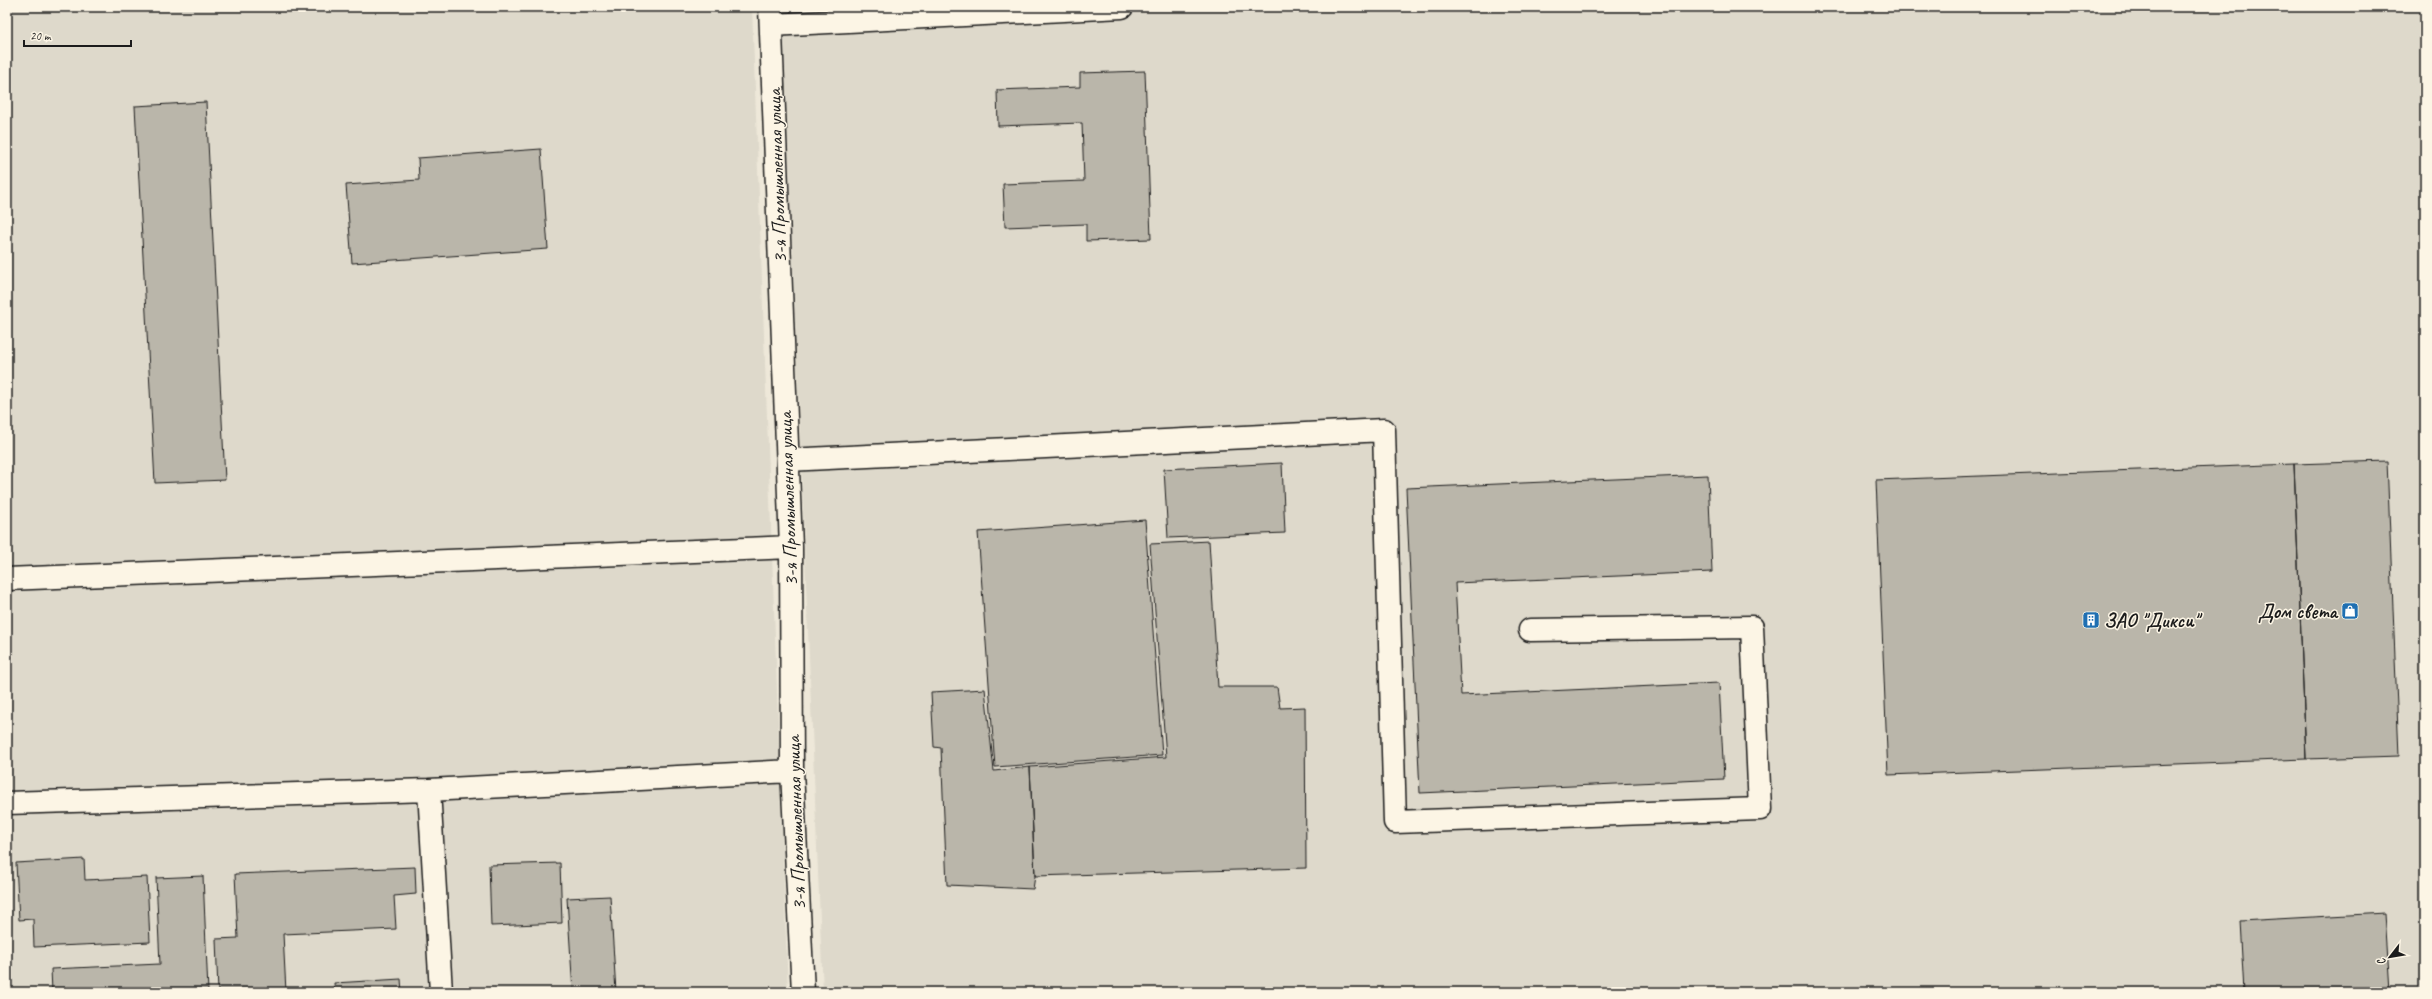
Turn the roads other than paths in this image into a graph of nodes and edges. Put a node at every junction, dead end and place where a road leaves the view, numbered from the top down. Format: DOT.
graph roads {
  1 [pos="1122,7"];
  2 [pos="770,16"];
  3 [pos="788,460"];
  4 [pos="791,547"];
  5 [pos="7,579"];
  6 [pos="1530,630"];
  7 [pos="792,770"];
  8 [pos="429,790"];
  9 [pos="7,803"];
  10 [pos="441,992"];
  11 [pos="803,992"];
  1 -- 2 [label="street"];
  2 -- 3 [label="street, 3-я Промышленная улица"];
  3 -- 4 [label="street, 3-я Промышленная улица"];
  3 -- 6 [label="street"];
  4 -- 5 [label="street"];
  4 -- 7 [label="street, 3-я Промышленная улица"];
  7 -- 8 [label="street"];
  7 -- 11 [label="street, 3-я Промышленная улица"];
  8 -- 9 [label="street"];
  8 -- 10 [label="street"];
}
